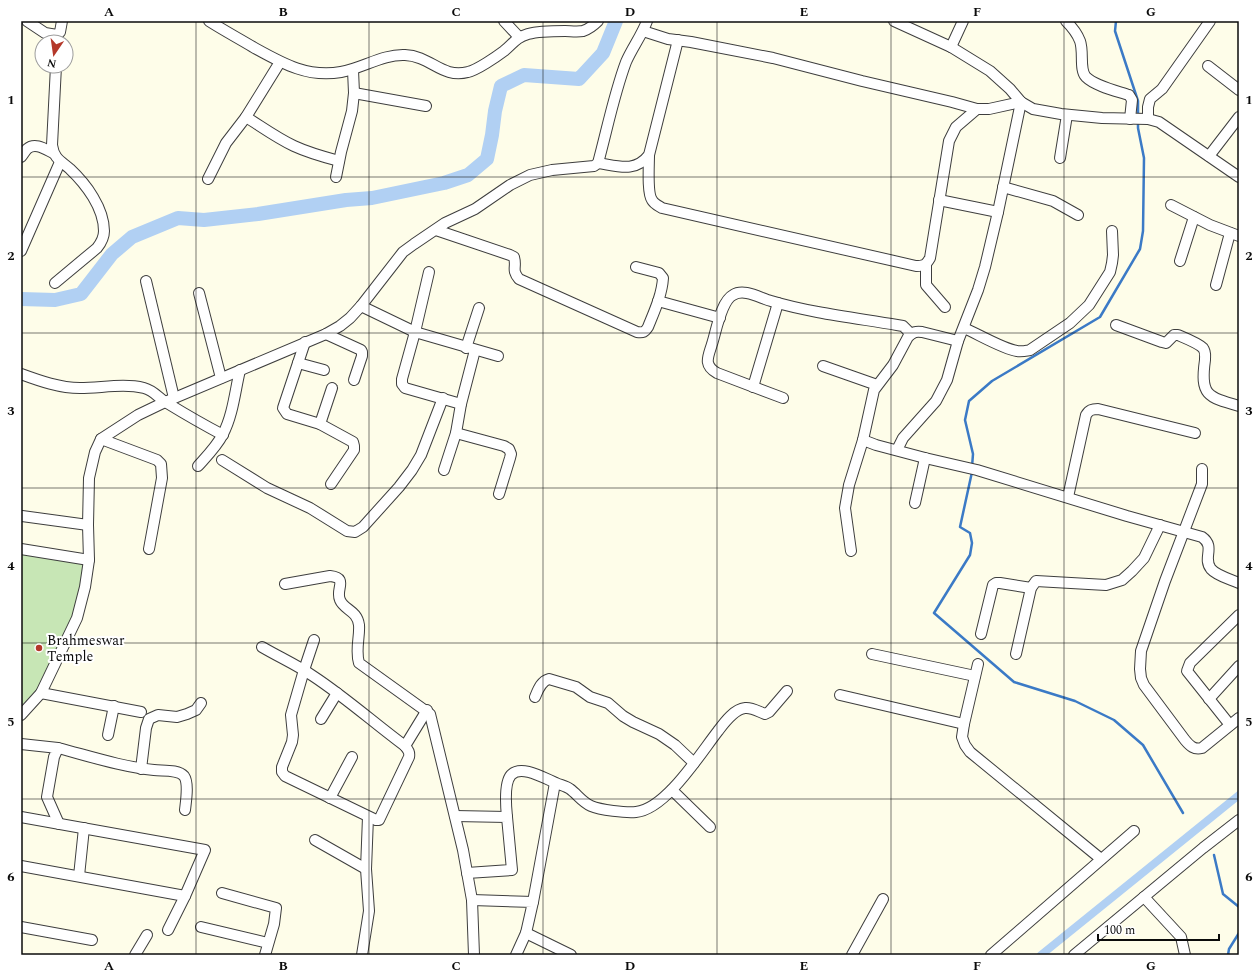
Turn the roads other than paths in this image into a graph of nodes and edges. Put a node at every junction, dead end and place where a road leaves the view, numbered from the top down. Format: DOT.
graph roads {
  1 [pos="27,21"];
  2 [pos="62,21"];
  3 [pos="209,21"];
  4 [pos="504,21"];
  5 [pos="598,21"];
  6 [pos="647,21"];
  7 [pos="894,21"];
  8 [pos="963,21"];
  9 [pos="1066,21"];
  10 [pos="1210,21"];
  11 [pos="643,32"];
  12 [pos="47,34"];
  13 [pos="59,34"];
  14 [pos="519,37"];
  15 [pos="678,40"];
  16 [pos="951,46"];
  17 [pos="280,62"];
  18 [pos="1208,66"];
  19 [pos="353,70"];
  20 [pos="56,74"];
  21 [pos="1239,90"];
  22 [pos="354,93"];
  23 [pos="1020,102"];
  24 [pos="426,106"];
  25 [pos="977,109"];
  26 [pos="1067,115"];
  27 [pos="246,117"];
  28 [pos="1239,118"];
  29 [pos="1139,119"];
  30 [pos="53,153"];
  31 [pos="649,155"];
  32 [pos="1209,156"];
  33 [pos="21,157"];
  34 [pos="1060,158"];
  35 [pos="339,161"];
  36 [pos="60,162"];
  37 [pos="598,163"];
  38 [pos="336,177"];
  39 [pos="1239,177"];
  40 [pos="208,179"];
  41 [pos="1002,188"];
  42 [pos="939,200"];
  43 [pos="1171,204"];
  44 [pos="998,212"];
  45 [pos="1078,215"];
  46 [pos="1194,217"];
  47 [pos="436,230"];
  48 [pos="1112,231"];
  49 [pos="1235,234"];
  50 [pos="21,251"];
  51 [pos="1180,261"];
  52 [pos="926,265"];
  53 [pos="636,266"];
  54 [pos="429,272"];
  55 [pos="146,282"];
  56 [pos="55,283"];
  57 [pos="1216,285"];
  58 [pos="199,293"];
  59 [pos="658,301"];
  60 [pos="778,303"];
  61 [pos="361,306"];
  62 [pos="945,307"];
  63 [pos="479,308"];
  64 [pos="720,318"];
  65 [pos="1116,325"];
  66 [pos="964,328"];
  67 [pos="415,332"];
  68 [pos="326,334"];
  69 [pos="911,334"];
  70 [pos="958,341"];
  71 [pos="305,342"];
  72 [pos="471,349"];
  73 [pos="498,356"];
  74 [pos="298,363"];
  75 [pos="823,366"];
  76 [pos="240,370"];
  77 [pos="324,370"];
  78 [pos="21,374"];
  79 [pos="221,378"];
  80 [pos="354,380"];
  81 [pos="877,384"];
  82 [pos="753,387"];
  83 [pos="332,388"];
  84 [pos="443,398"];
  85 [pos="783,398"];
  86 [pos="169,400"];
  87 [pos="461,404"];
  88 [pos="1239,406"];
  89 [pos="320,424"];
  90 [pos="1195,432"];
  91 [pos="456,433"];
  92 [pos="223,435"];
  93 [pos="101,439"];
  94 [pos="863,440"];
  95 [pos="897,450"];
  96 [pos="925,458"];
  97 [pos="222,460"];
  98 [pos="198,466"];
  99 [pos="1202,468"];
  100 [pos="444,470"];
  101 [pos="331,484"];
  102 [pos="499,494"];
  103 [pos="1068,497"];
  104 [pos="915,503"];
  105 [pos="22,516"];
  106 [pos="88,525"];
  107 [pos="1160,525"];
  108 [pos="1183,532"];
  109 [pos="149,549"];
  110 [pos="21,550"];
  111 [pos="851,551"];
  112 [pos="89,560"];
  113 [pos="1239,583"];
  114 [pos="285,584"];
  115 [pos="1031,588"];
  116 [pos="1239,615"];
  117 [pos="981,634"];
  118 [pos="314,640"];
  119 [pos="262,647"];
  120 [pos="872,654"];
  121 [pos="1016,654"];
  122 [pos="978,664"];
  123 [pos="1239,666"];
  124 [pos="304,670"];
  125 [pos="975,676"];
  126 [pos="787,691"];
  127 [pos="41,693"];
  128 [pos="337,693"];
  129 [pos="840,695"];
  130 [pos="535,696"];
  131 [pos="1209,699"];
  132 [pos="201,703"];
  133 [pos="114,706"];
  134 [pos="427,710"];
  135 [pos="141,712"];
  136 [pos="21,715"];
  137 [pos="1239,718"];
  138 [pos="321,719"];
  139 [pos="964,724"];
  140 [pos="1230,725"];
  141 [pos="108,735"];
  142 [pos="21,744"];
  143 [pos="405,746"];
  144 [pos="58,748"];
  145 [pos="352,757"];
  146 [pos="694,763"];
  147 [pos="141,769"];
  148 [pos="555,783"];
  149 [pos="672,790"];
  150 [pos="330,798"];
  151 [pos="185,810"];
  152 [pos="455,816"];
  153 [pos="21,817"];
  154 [pos="368,817"];
  155 [pos="507,817"];
  156 [pos="1239,820"];
  157 [pos="59,824"];
  158 [pos="710,827"];
  159 [pos="84,828"];
  160 [pos="1134,831"];
  161 [pos="315,840"];
  162 [pos="1101,859"];
  163 [pos="21,866"];
  164 [pos="366,869"];
  165 [pos="467,873"];
  166 [pos="79,876"];
  167 [pos="222,893"];
  168 [pos="185,896"];
  169 [pos="1144,897"];
  170 [pos="883,899"];
  171 [pos="472,900"];
  172 [pos="533,902"];
  173 [pos="21,927"];
  174 [pos="201,928"];
  175 [pos="168,930"];
  176 [pos="526,933"];
  177 [pos="147,935"];
  178 [pos="92,940"];
  179 [pos="268,943"];
  180 [pos="557,952"];
  181 [pos="135,955"];
  182 [pos="265,955"];
  183 [pos="362,955"];
  184 [pos="474,955"];
  185 [pos="516,955"];
  186 [pos="570,955"];
  187 [pos="852,955"];
  188 [pos="991,955"];
  189 [pos="1074,955"];
  190 [pos="1185,955"];
  1 -- 12 [label="street"];
  2 -- 13 [label="street"];
  3 -- 17 [label="street"];
  4 -- 14 [label="street"];
  5 -- 14 [label="street"];
  6 -- 11 [label="street"];
  7 -- 16 [label="street"];
  8 -- 16 [label="street"];
  9 -- 29 [label="street"];
  10 -- 29 [label="street"];
  11 -- 15 [label="street"];
  11 -- 37 [label="street"];
  14 -- 19 [label="street"];
  15 -- 25 [label="street"];
  15 -- 31 [label="street"];
  16 -- 23 [label="street"];
  17 -- 19 [label="street"];
  17 -- 27 [label="street"];
  18 -- 21 [label="street"];
  19 -- 22 [label="street"];
  20 -- 30 [label="street"];
  22 -- 24 [label="street"];
  22 -- 35 [label="street"];
  23 -- 25 [label="street"];
  23 -- 26 [label="street"];
  23 -- 41 [label="street"];
  25 -- 42 [label="street"];
  26 -- 29 [label="street"];
  26 -- 34 [label="street"];
  27 -- 35 [label="street"];
  27 -- 40 [label="street"];
  28 -- 32 [label="street"];
  29 -- 32 [label="street"];
  30 -- 33 [label="street"];
  30 -- 36 [label="street"];
  31 -- 37 [label="street"];
  31 -- 52 [label="street"];
  32 -- 39 [label="street"];
  35 -- 38 [label="street"];
  36 -- 50 [label="street"];
  36 -- 56 [label="street"];
  37 -- 47 [label="street"];
  41 -- 44 [label="street"];
  41 -- 45 [label="street"];
  42 -- 44 [label="street"];
  42 -- 52 [label="street"];
  43 -- 46 [label="street"];
  44 -- 66 [label="street"];
  46 -- 49 [label="street"];
  46 -- 51 [label="street"];
  47 -- 59 [label="street"];
  47 -- 61 [label="street"];
  48 -- 66 [label="street"];
  49 -- 57 [label="street"];
  52 -- 62 [label="street"];
  53 -- 59 [label="street"];
  54 -- 67 [label="street"];
  55 -- 86 [label="street"];
  58 -- 79 [label="street"];
  59 -- 64 [label="street"];
  60 -- 64 [label="street"];
  60 -- 69 [label="street"];
  60 -- 82 [label="street"];
  61 -- 67 [label="street"];
  61 -- 68 [label="street"];
  63 -- 72 [label="street"];
  64 -- 82 [label="street"];
  65 -- 88 [label="street"];
  66 -- 70 [label="street"];
  67 -- 72 [label="street"];
  67 -- 84 [label="street"];
  68 -- 71 [label="street"];
  68 -- 80 [label="street"];
  69 -- 70 [label="street"];
  69 -- 81 [label="street"];
  70 -- 95 [label="street"];
  71 -- 74 [label="street"];
  71 -- 76 [label="street"];
  72 -- 73 [label="street"];
  72 -- 87 [label="street"];
  74 -- 77 [label="street"];
  74 -- 89 [label="street"];
  75 -- 81 [label="street"];
  76 -- 79 [label="street"];
  76 -- 92 [label="street"];
  78 -- 86 [label="street"];
  79 -- 86 [label="street"];
  81 -- 94 [label="street"];
  82 -- 85 [label="street"];
  83 -- 89 [label="street"];
  84 -- 87 [label="street"];
  84 -- 97 [label="street"];
  86 -- 92 [label="street"];
  86 -- 93 [label="street"];
  87 -- 91 [label="street"];
  89 -- 101 [label="street"];
  90 -- 103 [label="street"];
  91 -- 100 [label="street"];
  91 -- 102 [label="street"];
  92 -- 98 [label="street"];
  93 -- 106 [label="street"];
  93 -- 109 [label="street"];
  94 -- 95 [label="street"];
  94 -- 111 [label="street"];
  95 -- 96 [label="street"];
  96 -- 103 [label="street"];
  96 -- 104 [label="street"];
  99 -- 108 [label="street"];
  103 -- 107 [label="street"];
  105 -- 106 [label="street"];
  106 -- 112 [label="street"];
  107 -- 108 [label="street"];
  107 -- 115 [label="street"];
  108 -- 113 [label="street"];
  108 -- 140 [label="street"];
  110 -- 112 [label="street"];
  112 -- 127 [label="street"];
  114 -- 134 [label="street"];
  115 -- 117 [label="street"];
  115 -- 121 [label="street"];
  116 -- 131 [label="street"];
  118 -- 124 [label="street"];
  119 -- 124 [label="street"];
  120 -- 125 [label="street"];
  122 -- 125 [label="street"];
  123 -- 131 [label="street"];
  124 -- 128 [label="street"];
  124 -- 150 [label="street"];
  125 -- 139 [label="street"];
  126 -- 146 [label="street"];
  127 -- 133 [label="street"];
  127 -- 136 [label="street"];
  128 -- 138 [label="street"];
  128 -- 143 [label="street"];
  129 -- 139 [label="street"];
  130 -- 146 [label="street"];
  131 -- 140 [label="street"];
  132 -- 147 [label="street"];
  133 -- 135 [label="street"];
  133 -- 141 [label="street"];
  134 -- 143 [label="street"];
  134 -- 152 [label="street"];
  137 -- 140 [label="street"];
  139 -- 162 [label="street"];
  142 -- 144 [label="street"];
  143 -- 154 [label="street"];
  144 -- 147 [label="street"];
  144 -- 157 [label="street"];
  145 -- 150 [label="street"];
  146 -- 149 [label="street"];
  147 -- 151 [label="street"];
  148 -- 149 [label="street"];
  148 -- 155 [label="street"];
  148 -- 172 [label="street"];
  149 -- 158 [label="street"];
  150 -- 154 [label="street"];
  152 -- 155 [label="street"];
  152 -- 165 [label="street"];
  153 -- 157 [label="street"];
  154 -- 164 [label="street"];
  155 -- 165 [label="street"];
  156 -- 169 [label="street"];
  157 -- 159 [label="street"];
  159 -- 166 [label="street"];
  159 -- 168 [label="street"];
  160 -- 162 [label="street"];
  161 -- 164 [label="street"];
  162 -- 188 [label="street"];
  163 -- 166 [label="street"];
  164 -- 183 [label="street"];
  165 -- 171 [label="street"];
  166 -- 168 [label="street"];
  167 -- 179 [label="street"];
  168 -- 175 [label="street"];
  169 -- 189 [label="street"];
  169 -- 190 [label="street"];
  170 -- 187 [label="street"];
  171 -- 172 [label="street"];
  171 -- 184 [label="street"];
  172 -- 176 [label="street"];
  173 -- 178 [label="street"];
  174 -- 179 [label="street"];
  176 -- 180 [label="street"];
  176 -- 185 [label="street"];
  177 -- 181 [label="street"];
  179 -- 182 [label="street"];
  180 -- 186 [label="street"];
}
